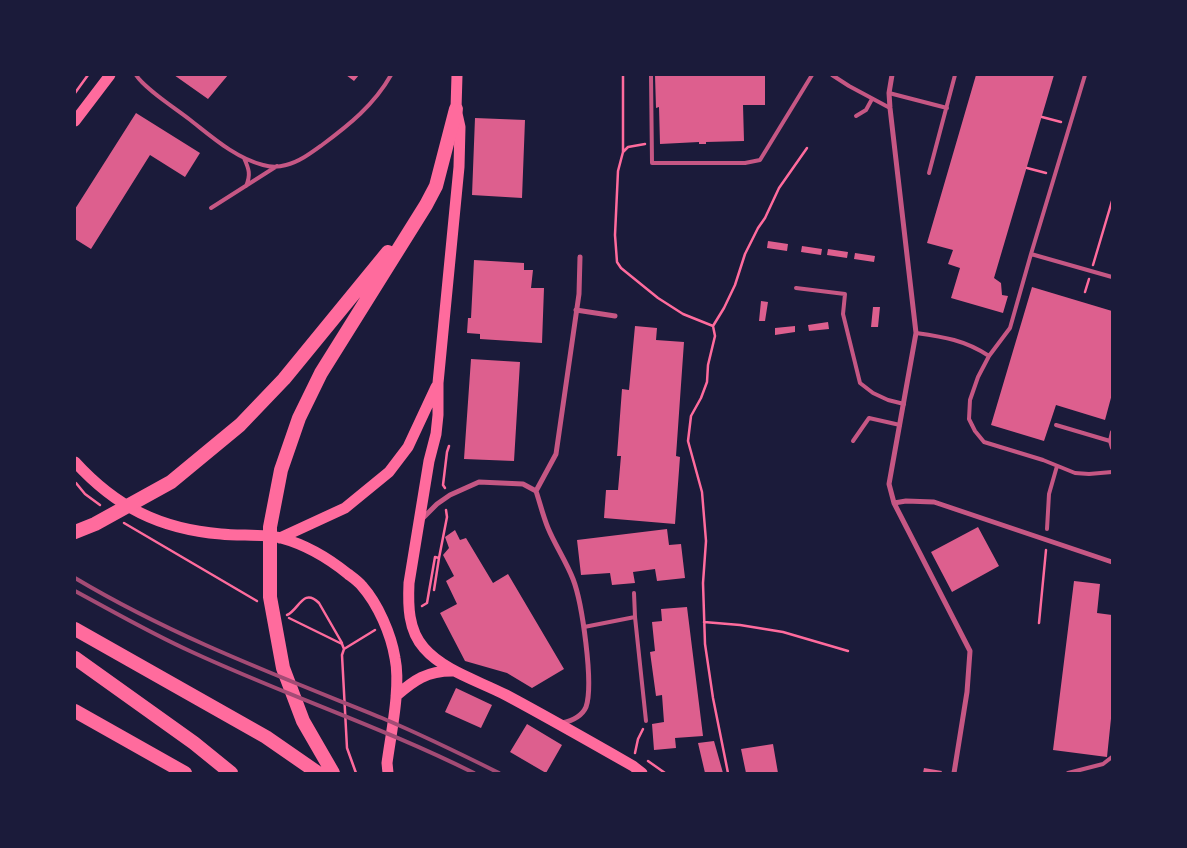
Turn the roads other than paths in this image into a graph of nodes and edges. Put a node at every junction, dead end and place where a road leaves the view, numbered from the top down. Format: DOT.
graph roads {
  1 [pos="110,75"];
  2 [pos="136,75"];
  3 [pos="391,75"];
  4 [pos="457,75"];
  5 [pos="650,75"];
  6 [pos="812,75"];
  7 [pos="832,75"];
  8 [pos="892,75"];
  9 [pos="956,75"];
  10 [pos="1085,75"];
  11 [pos="889,93"];
  12 [pos="872,99"];
  13 [pos="890,108"];
  14 [pos="947,108"];
  15 [pos="456,109"];
  16 [pos="856,116"];
  17 [pos="75,121"];
  18 [pos="244,158"];
  19 [pos="277,166"];
  20 [pos="929,173"];
  21 [pos="246,186"];
  22 [pos="426,205"];
  23 [pos="211,208"];
  24 [pos="1031,254"];
  25 [pos="580,257"];
  26 [pos="1112,277"];
  27 [pos="796,288"];
  28 [pos="576,310"];
  29 [pos="615,316"];
  30 [pos="916,334"];
  31 [pos="989,356"];
  32 [pos="438,383"];
  33 [pos="904,404"];
  34 [pos="900,425"];
  35 [pos="1056,425"];
  36 [pos="1112,432"];
  37 [pos="853,441"];
  38 [pos="1110,441"];
  39 [pos="1112,448"];
  40 [pos="75,462"];
  41 [pos="1057,466"];
  42 [pos="1112,472"];
  43 [pos="536,491"];
  44 [pos="894,503"];
  45 [pos="420,522"];
  46 [pos="1047,529"];
  47 [pos="75,532"];
  48 [pos="280,538"];
  49 [pos="1112,562"];
  50 [pos="634,592"];
  51 [pos="634,617"];
  52 [pos="584,627"];
  53 [pos="75,629"];
  54 [pos="75,658"];
  55 [pos="457,671"];
  56 [pos="396,696"];
  57 [pos="75,711"];
  58 [pos="646,721"];
  59 [pos="559,724"];
  60 [pos="1112,757"];
  61 [pos="387,768"];
  62 [pos="637,769"];
  63 [pos="185,773"];
  64 [pos="230,773"];
  65 [pos="318,773"];
  66 [pos="333,773"];
  67 [pos="954,773"];
  68 [pos="1068,773"];
  1 -- 17 [label="main road"];
  2 -- 18 [label="lane"];
  3 -- 19 [label="lane"];
  4 -- 15 [label="main road"];
  5 -- 6 [label="lane"];
  7 -- 12 [label="lane"];
  8 -- 11 [label="street"];
  9 -- 14 [label="lane"];
  10 -- 24 [label="lane"];
  11 -- 13 [label="street"];
  11 -- 14 [label="lane"];
  12 -- 13 [label="lane"];
  12 -- 16 [label="lane"];
  13 -- 30 [label="street"];
  14 -- 20 [label="lane"];
  15 -- 22 [label="highway"];
  15 -- 32 [label="main road"];
  18 -- 19 [label="lane"];
  18 -- 21 [label="lane"];
  19 -- 21 [label="lane"];
  21 -- 23 [label="lane"];
  22 -- 47 [label="highway"];
  22 -- 66 [label="highway"];
  24 -- 26 [label="lane"];
  24 -- 31 [label="lane"];
  25 -- 28 [label="street"];
  27 -- 33 [label="lane"];
  28 -- 29 [label="street"];
  28 -- 43 [label="street"];
  30 -- 31 [label="lane"];
  30 -- 33 [label="street"];
  31 -- 41 [label="lane"];
  32 -- 45 [label="main road"];
  32 -- 48 [label="main road"];
  33 -- 34 [label="street"];
  34 -- 37 [label="lane"];
  34 -- 44 [label="street"];
  35 -- 38 [label="lane"];
  36 -- 38 [label="lane"];
  38 -- 39 [label="lane"];
  40 -- 48 [label="main road"];
  41 -- 42 [label="lane"];
  41 -- 46 [label="lane"];
  43 -- 45 [label="street"];
  43 -- 52 [label="street"];
  44 -- 49 [label="street"];
  44 -- 67 [label="street"];
  45 -- 55 [label="main road"];
  48 -- 56 [label="main road"];
  50 -- 51 [label="lane"];
  51 -- 52 [label="lane"];
  51 -- 58 [label="lane"];
  52 -- 59 [label="street"];
  53 -- 65 [label="highway"];
  54 -- 64 [label="highway"];
  55 -- 56 [label="main road"];
  55 -- 59 [label="main road"];
  56 -- 61 [label="main road"];
  57 -- 63 [label="highway"];
  59 -- 62 [label="main road"];
  60 -- 68 [label="lane"];
}
